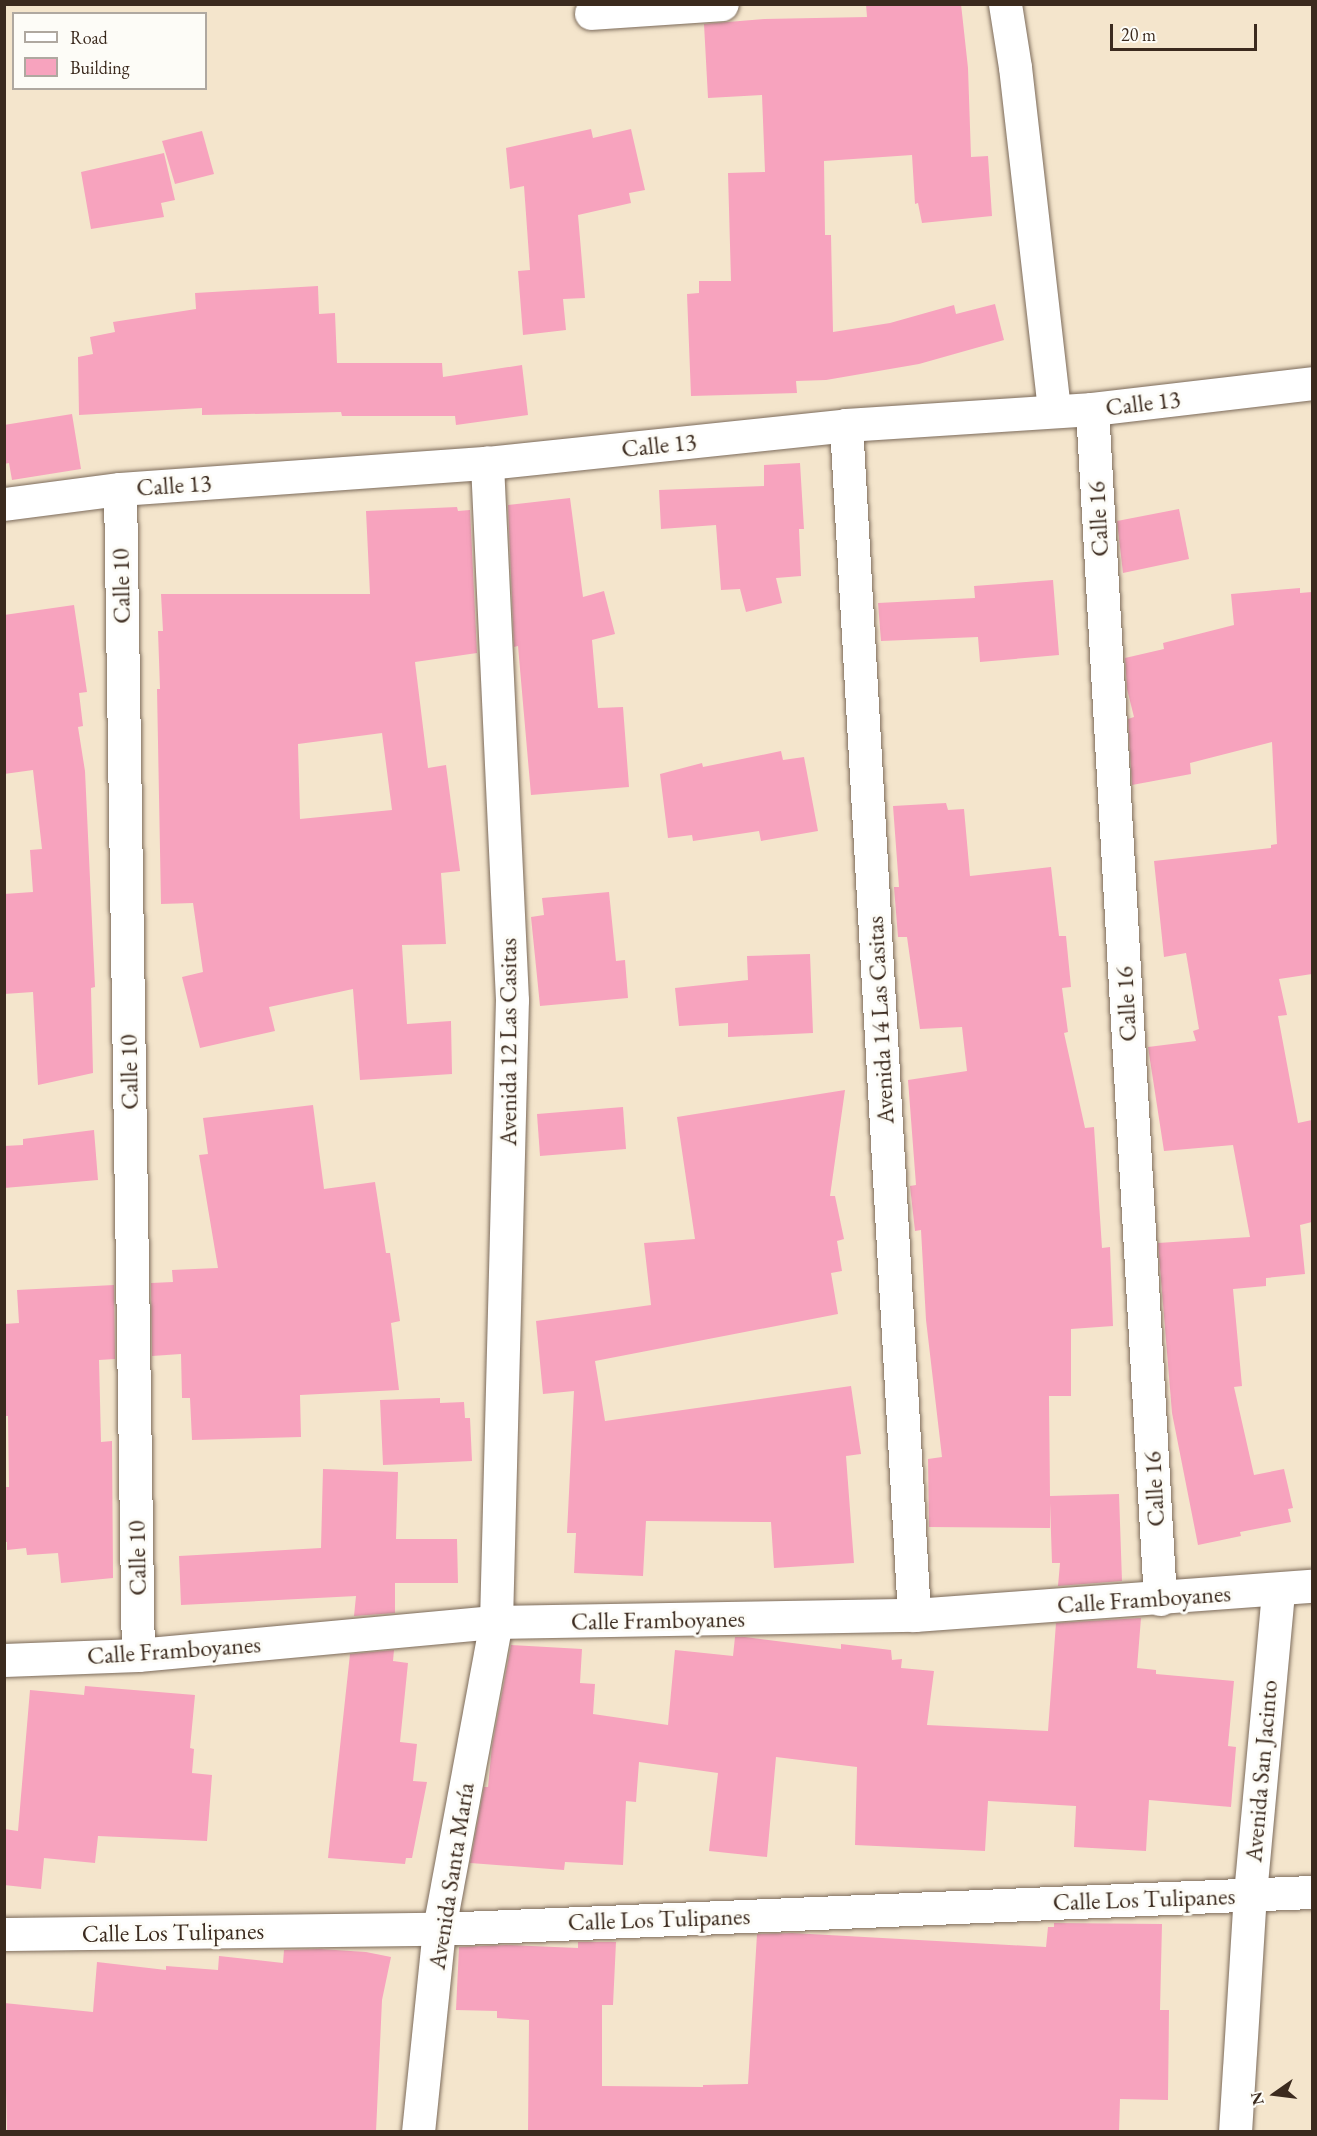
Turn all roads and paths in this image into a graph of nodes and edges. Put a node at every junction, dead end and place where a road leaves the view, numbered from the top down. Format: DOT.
graph roads {
  1 [pos="722,4"];
  2 [pos="1005,4"];
  3 [pos="591,14"];
  4 [pos="1312,383"];
  5 [pos="1092,409"];
  6 [pos="1054,410"];
  7 [pos="846,425"];
  8 [pos="487,463"];
  9 [pos="120,489"];
  10 [pos="4,504"];
  11 [pos="1312,1586"];
  12 [pos="1278,1590"];
  13 [pos="1160,1599"];
  14 [pos="914,1615"];
  15 [pos="496,1622"];
  16 [pos="138,1655"];
  17 [pos="4,1660"];
  18 [pos="1312,1892"];
  19 [pos="1250,1894"];
  20 [pos="439,1929"];
  21 [pos="4,1934"];
  22 [pos="418,2132"];
  23 [pos="1235,2132"];
  1 -- 3 [label="street"];
  2 -- 6 [label="street"];
  4 -- 5 [label="street, Calle 13"];
  5 -- 6 [label="street, Calle 13"];
  5 -- 13 [label="street, Calle 16"];
  6 -- 7 [label="street, Calle 13"];
  7 -- 8 [label="street, Calle 13"];
  7 -- 14 [label="street, Avenida 14 Las Casitas"];
  8 -- 9 [label="street, Calle 13"];
  8 -- 15 [label="street, Avenida 12 Las Casitas"];
  9 -- 10 [label="street, Calle 13"];
  9 -- 16 [label="street, Calle 10"];
  11 -- 12 [label="street, Calle Framboyanes"];
  12 -- 13 [label="street, Calle Framboyanes"];
  12 -- 19 [label="street, Avenida San Jacinto"];
  13 -- 14 [label="street, Calle Framboyanes"];
  14 -- 15 [label="street, Calle Framboyanes"];
  15 -- 16 [label="street, Calle Framboyanes"];
  15 -- 20 [label="street, Avenida Santa María"];
  16 -- 17 [label="street, Calle Framboyanes"];
  18 -- 19 [label="street, Calle Los Tulipanes"];
  19 -- 20 [label="street, Calle Los Tulipanes"];
  19 -- 23 [label="street, Avenida San Jacinto"];
  20 -- 21 [label="street, Calle Los Tulipanes"];
  20 -- 22 [label="street, Avenida Santa María"];
}
